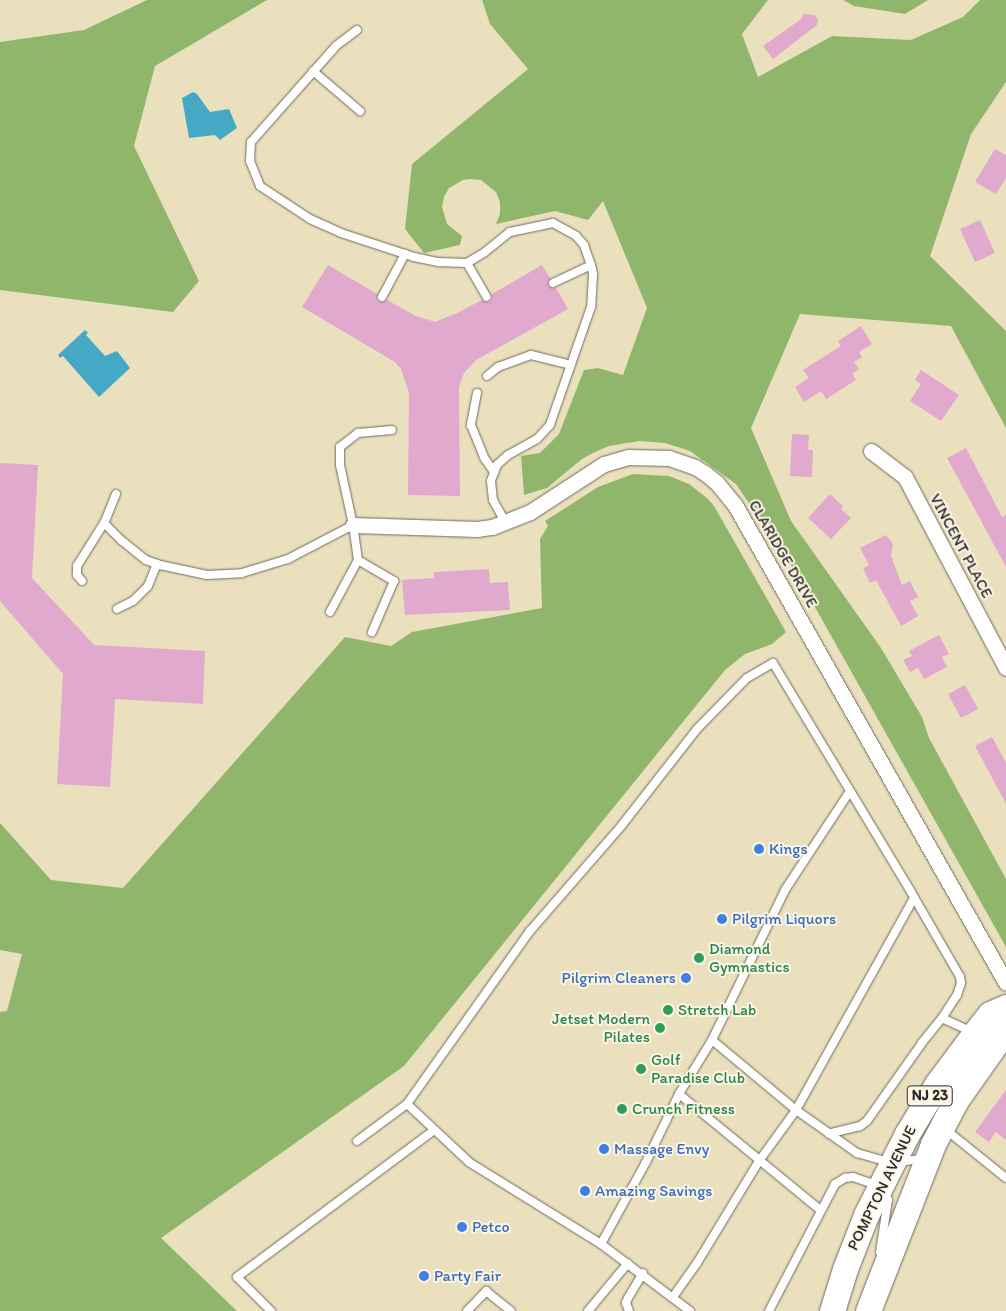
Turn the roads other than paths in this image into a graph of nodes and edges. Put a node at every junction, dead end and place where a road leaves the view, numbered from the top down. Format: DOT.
graph roads {
  1 [pos="358,30"];
  2 [pos="313,71"];
  3 [pos="360,111"];
  4 [pos="405,254"];
  5 [pos="467,263"];
  6 [pos="591,264"];
  7 [pos="553,283"];
  8 [pos="382,297"];
  9 [pos="487,297"];
  10 [pos="571,365"];
  11 [pos="487,376"];
  12 [pos="477,393"];
  13 [pos="392,430"];
  14 [pos="871,450"];
  15 [pos="494,472"];
  16 [pos="116,494"];
  17 [pos="506,523"];
  18 [pos="104,524"];
  19 [pos="353,525"];
  20 [pos="358,560"];
  21 [pos="157,564"];
  22 [pos="82,581"];
  23 [pos="117,610"];
  24 [pos="330,612"];
  25 [pos="372,632"];
  26 [pos="1006,668"];
  27 [pos="850,791"];
  28 [pos="914,898"];
  29 [pos="1006,984"];
  30 [pos="1006,1007"];
  31 [pos="942,1018"];
  32 [pos="1006,1029"];
  33 [pos="975,1033"];
  34 [pos="712,1040"];
  35 [pos="679,1094"];
  36 [pos="407,1104"];
  37 [pos="796,1110"];
  38 [pos="942,1127"];
  39 [pos="434,1130"];
  40 [pos="829,1134"];
  41 [pos="357,1141"];
  42 [pos="927,1158"];
  43 [pos="759,1160"];
  44 [pos="892,1163"];
  45 [pos="1006,1178"];
  46 [pos="880,1186"];
  47 [pos="820,1210"];
  48 [pos="602,1244"];
  49 [pos="628,1263"];
  50 [pos="643,1274"];
  51 [pos="878,1285"];
  52 [pos="673,1297"];
  53 [pos="271,1311"];
  54 [pos="467,1311"];
  55 [pos="511,1311"];
  56 [pos="588,1311"];
  57 [pos="630,1311"];
  58 [pos="690,1311"];
  59 [pos="769,1311"];
  60 [pos="832,1311"];
  61 [pos="868,1311"];
  1 -- 2 [label="lane"];
  2 -- 3 [label="lane"];
  2 -- 4 [label="lane"];
  4 -- 5 [label="lane"];
  4 -- 8 [label="lane"];
  5 -- 6 [label="lane"];
  5 -- 9 [label="lane"];
  6 -- 7 [label="lane"];
  6 -- 10 [label="lane"];
  10 -- 11 [label="lane"];
  10 -- 15 [label="lane"];
  12 -- 15 [label="lane"];
  13 -- 19 [label="lane"];
  14 -- 26 [label="street, VINCENT PLACE"];
  15 -- 17 [label="lane"];
  16 -- 18 [label="lane"];
  17 -- 19 [label="street, CLARIDGE DRIVE"];
  17 -- 29 [label="street, CLARIDGE DRIVE"];
  18 -- 21 [label="lane"];
  18 -- 22 [label="lane"];
  19 -- 20 [label="lane"];
  19 -- 21 [label="lane"];
  20 -- 24 [label="lane"];
  20 -- 25 [label="lane"];
  21 -- 23 [label="lane"];
  27 -- 28 [label="lane"];
  27 -- 34 [label="lane"];
  27 -- 36 [label="lane"];
  28 -- 31 [label="lane"];
  28 -- 37 [label="lane"];
  30 -- 33 [label="main road, POMPTON AVENUE / NJ 23"];
  31 -- 33 [label="lane"];
  31 -- 40 [label="lane"];
  32 -- 38 [label="main road, POMPTON AVENUE / NJ 23"];
  33 -- 44 [label="main road, POMPTON AVENUE / NJ 23"];
  34 -- 35 [label="lane"];
  34 -- 37 [label="lane"];
  35 -- 43 [label="lane"];
  35 -- 48 [label="lane"];
  36 -- 39 [label="lane"];
  36 -- 41 [label="lane"];
  37 -- 40 [label="lane"];
  37 -- 43 [label="lane"];
  38 -- 42 [label="main road, POMPTON AVENUE / NJ 23"];
  38 -- 45 [label="lane"];
  39 -- 48 [label="lane"];
  39 -- 53 [label="lane"];
  40 -- 44 [label="lane"];
  42 -- 44 [label="lane"];
  42 -- 51 [label="main road, POMPTON AVENUE / NJ 23"];
  43 -- 47 [label="lane"];
  43 -- 52 [label="lane"];
  44 -- 46 [label="main road, POMPTON AVENUE / NJ 23"];
  46 -- 47 [label="lane"];
  46 -- 51 [label="lane"];
  46 -- 60 [label="main road, POMPTON AVENUE / NJ 23"];
  47 -- 59 [label="lane"];
  48 -- 49 [label="lane"];
  49 -- 50 [label="lane"];
  49 -- 56 [label="lane"];
  50 -- 52 [label="lane"];
  50 -- 57 [label="lane"];
  51 -- 61 [label="main road, POMPTON AVENUE / NJ 23"];
  52 -- 58 [label="lane"];
  54 -- 55 [label="lane"];
}
